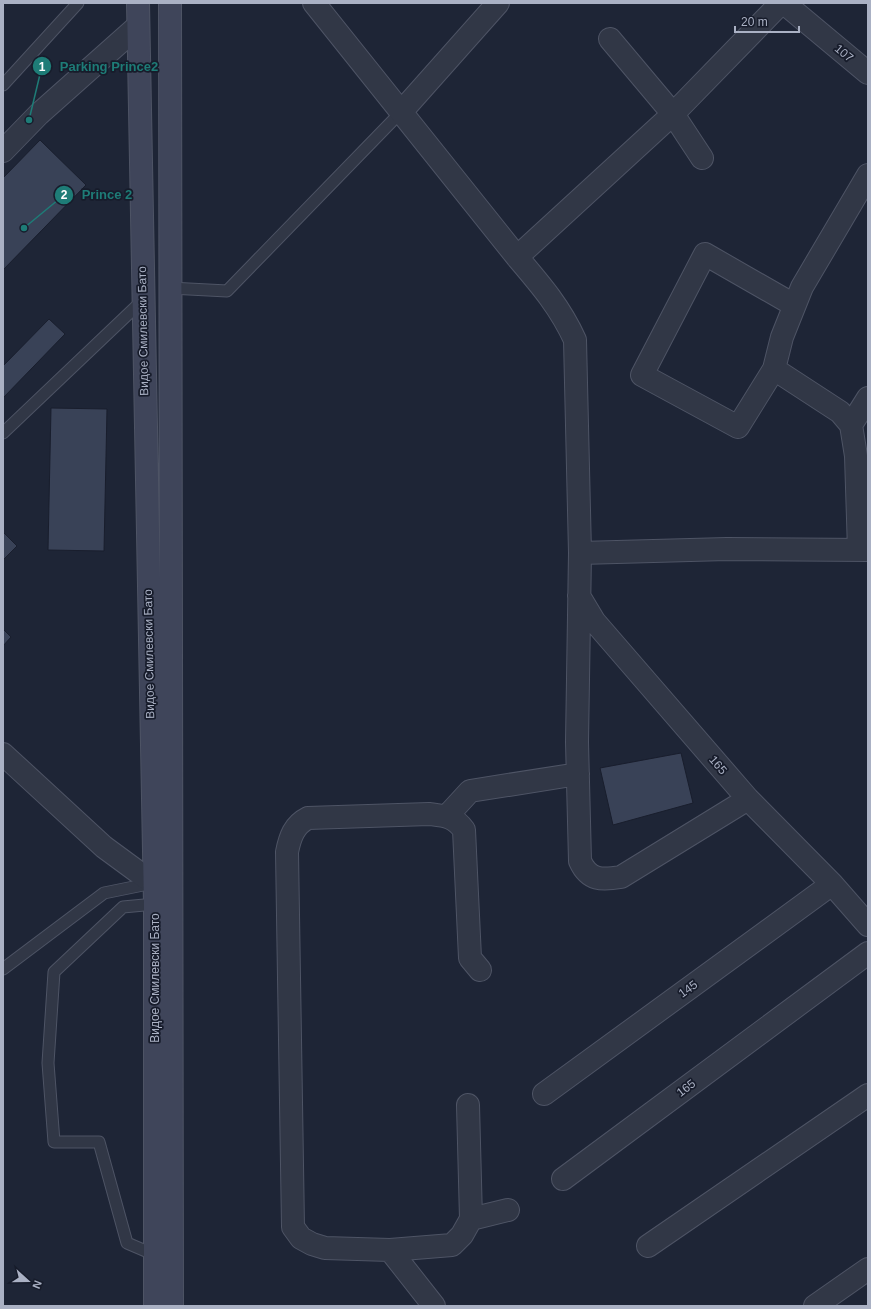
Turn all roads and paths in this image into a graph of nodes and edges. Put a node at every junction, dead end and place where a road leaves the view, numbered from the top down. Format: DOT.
graph roads {
  1 [pos="78,3"];
  2 [pos="138,3"];
  3 [pos="170,3"];
  4 [pos="314,3"];
  5 [pos="498,3"];
  6 [pos="783,3"];
  7 [pos="138,26"];
  8 [pos="610,39"];
  9 [pos="868,73"];
  10 [pos="3,85"];
  11 [pos="402,111"];
  12 [pos="672,114"];
  13 [pos="3,151"];
  14 [pos="702,158"];
  15 [pos="868,175"];
  16 [pos="517,256"];
  17 [pos="170,288"];
  18 [pos="142,300"];
  19 [pos="794,305"];
  20 [pos="774,369"];
  21 [pos="868,398"];
  22 [pos="851,425"];
  23 [pos="3,434"];
  24 [pos="864,550"];
  25 [pos="580,553"];
  26 [pos="579,596"];
  27 [pos="3,754"];
  28 [pos="578,774"];
  29 [pos="748,799"];
  30 [pos="447,816"];
  31 [pos="154,883"];
  32 [pos="832,884"];
  33 [pos="155,904"];
  34 [pos="868,925"];
  35 [pos="868,953"];
  36 [pos="3,969"];
  37 [pos="480,970"];
  38 [pos="544,1094"];
  39 [pos="868,1095"];
  40 [pos="468,1105"];
  41 [pos="563,1179"];
  42 [pos="508,1210"];
  43 [pos="471,1219"];
  44 [pos="648,1246"];
  45 [pos="390,1250"];
  46 [pos="155,1255"];
  47 [pos="868,1269"];
  48 [pos="154,1306"];
  49 [pos="172,1306"];
  50 [pos="434,1306"];
  51 [pos="815,1306"];
  1 -- 10 [label="lane"];
  2 -- 7 [label="street, Видое Смилевски Бато"];
  3 -- 17 [label="street, Видое Смилевски Бато"];
  4 -- 11 [label="street"];
  5 -- 11 [label="street"];
  6 -- 9 [label="street, 107"];
  6 -- 12 [label="street"];
  7 -- 13 [label="street"];
  7 -- 18 [label="street, Видое Смилевски Бато"];
  8 -- 12 [label="street"];
  11 -- 16 [label="street"];
  11 -- 17 [label="lane"];
  12 -- 14 [label="street"];
  12 -- 16 [label="street"];
  15 -- 19 [label="street"];
  16 -- 25 [label="street"];
  17 -- 49 [label="street, Видое Смилевски Бато"];
  18 -- 23 [label="lane"];
  18 -- 31 [label="street, Видое Смилевски Бато"];
  19 -- 20 [label="street"];
  19 -- 20 [label="street"];
  20 -- 22 [label="street"];
  21 -- 22 [label="street"];
  22 -- 24 [label="street"];
  24 -- 25 [label="street"];
  25 -- 26 [label="street"];
  26 -- 28 [label="street"];
  26 -- 29 [label="street, 165"];
  27 -- 31 [label="street"];
  28 -- 29 [label="street"];
  28 -- 30 [label="street"];
  29 -- 32 [label="street, 165"];
  30 -- 37 [label="street"];
  30 -- 45 [label="street"];
  31 -- 33 [label="street, Видое Смилевски Бато"];
  31 -- 36 [label="lane"];
  32 -- 34 [label="street, 165"];
  32 -- 38 [label="street, 145"];
  33 -- 46 [label="street, Видое Смилевски Бато"];
  33 -- 46 [label="lane"];
  35 -- 41 [label="street, 165"];
  39 -- 44 [label="street"];
  40 -- 43 [label="street"];
  42 -- 43 [label="street"];
  43 -- 45 [label="street"];
  45 -- 50 [label="street"];
  46 -- 48 [label="street, Видое Смилевски Бато"];
  47 -- 51 [label="street"];
}
